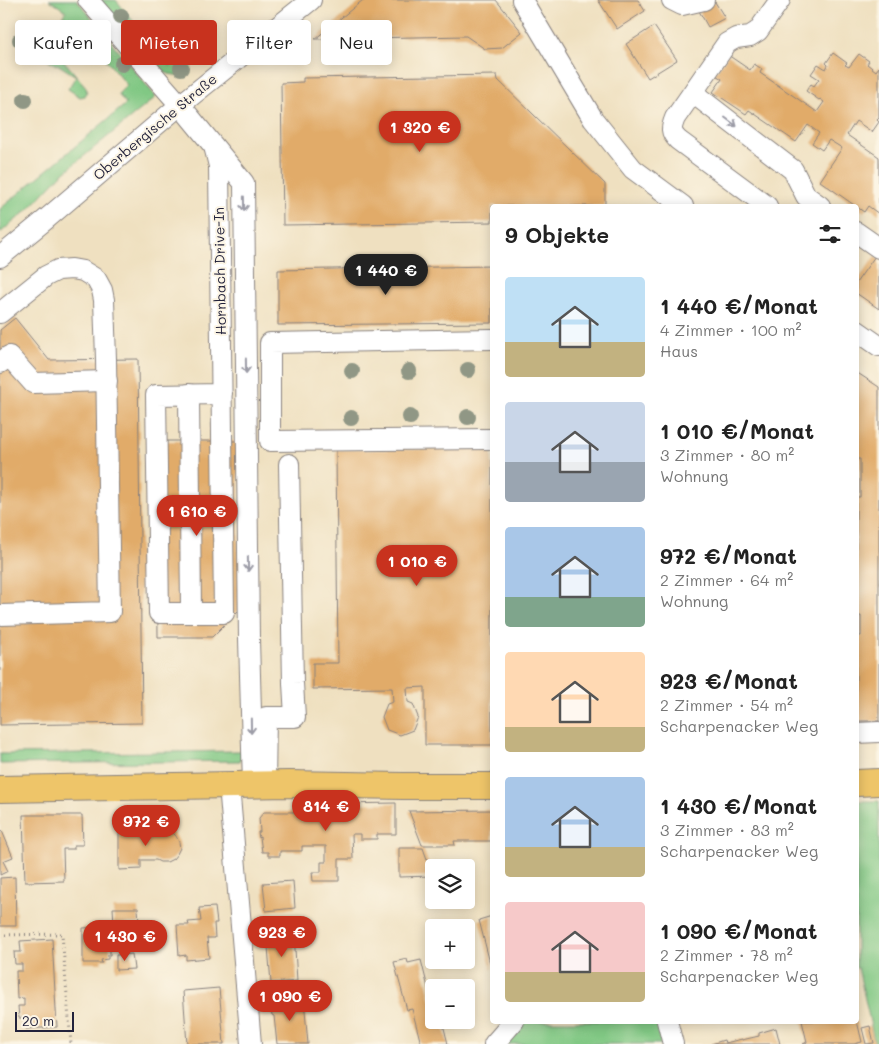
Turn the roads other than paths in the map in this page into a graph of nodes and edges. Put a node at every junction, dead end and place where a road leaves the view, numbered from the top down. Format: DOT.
graph roads {
  1 [pos="88,0"];
  2 [pos="311,0"];
  3 [pos="522,0"];
  4 [pos="672,0"];
  5 [pos="704,0"];
  6 [pos="780,0"];
  7 [pos="693,93"];
  8 [pos="180,105"];
  9 [pos="214,148"];
  10 [pos="680,204"];
  11 [pos="764,204"];
  12 [pos="817,204"];
  13 [pos="0,257"];
  14 [pos="3,310"];
  15 [pos="859,332"];
  16 [pos="490,339"];
  17 [pos="879,346"];
  18 [pos="0,363"];
  19 [pos="106,381"];
  20 [pos="189,394"];
  21 [pos="222,394"];
  22 [pos="490,439"];
  23 [pos="290,464"];
  24 [pos="191,613"];
  25 [pos="224,613"];
  26 [pos="0,614"];
  27 [pos="249,639"];
  28 [pos="879,732"];
  29 [pos="859,733"];
  30 [pos="879,782"];
  31 [pos="859,783"];
  32 [pos="249,785"];
  33 [pos="490,786"];
  34 [pos="0,789"];
  35 [pos="511,1024"];
  36 [pos="668,1024"];
  37 [pos="251,1044"];
  38 [pos="494,1044"];
  39 [pos="673,1044"];
  1 -- 8 [label="street"];
  2 -- 8 [label="street, Oberbergische Straße"];
  3 -- 10 [label="street"];
  4 -- 5 [label="street"];
  6 -- 7 [label="street"];
  7 -- 11 [label="street"];
  7 -- 12 [label="street, one-way"];
  8 -- 9 [label="street"];
  8 -- 13 [label="street, Oberbergische Straße"];
  9 -- 21 [label="street, Hornbach Drive-In"];
  9 -- 27 [label="street, one-way"];
  14 -- 19 [label="street"];
  15 -- 17 [label="street"];
  16 -- 22 [label="street"];
  18 -- 19 [label="street"];
  19 -- 26 [label="street"];
  20 -- 21 [label="street"];
  20 -- 24 [label="street"];
  20 -- 24 [label="street"];
  21 -- 25 [label="street, Hornbach Drive-In"];
  23 -- 32 [label="street"];
  24 -- 25 [label="street"];
  25 -- 27 [label="street"];
  27 -- 32 [label="street, one-way"];
  28 -- 29 [label="street"];
  30 -- 31 [label="main road"];
  32 -- 33 [label="main road"];
  32 -- 34 [label="main road"];
  32 -- 37 [label="street"];
  35 -- 38 [label="street"];
  36 -- 39 [label="street"];
}
